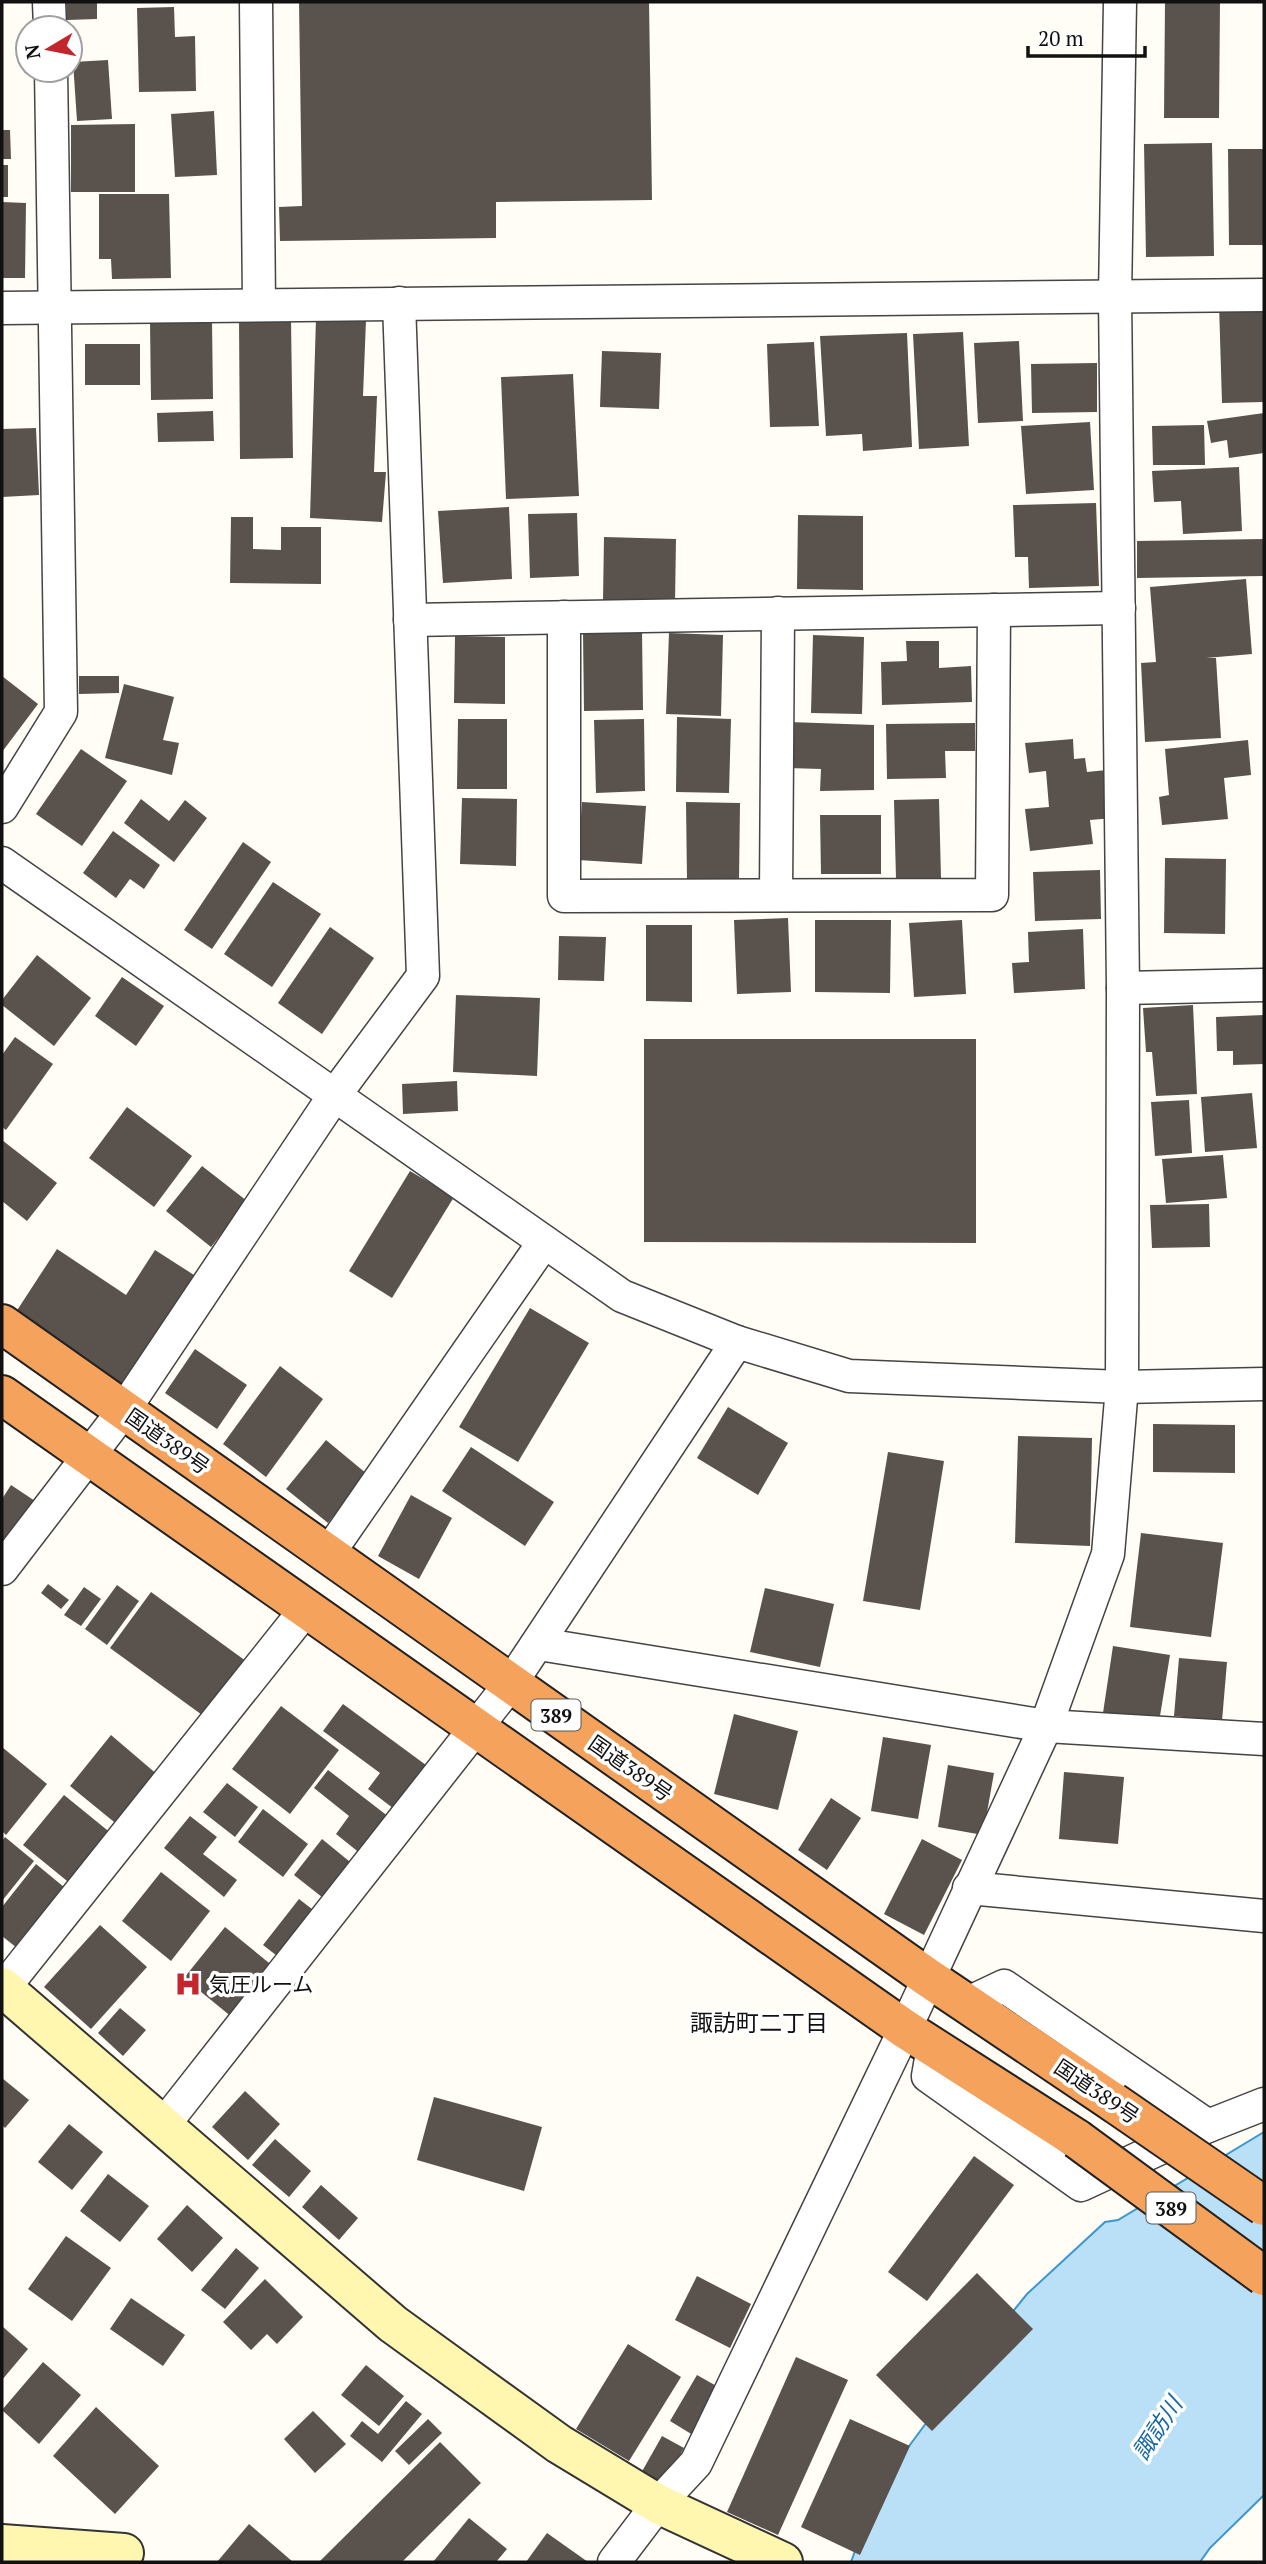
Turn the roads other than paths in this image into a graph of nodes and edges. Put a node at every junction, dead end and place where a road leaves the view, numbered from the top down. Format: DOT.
graph roads {
  1 [pos="256,2"];
  2 [pos="1120,2"];
  3 [pos="51,84"];
  4 [pos="1264,295"];
  5 [pos="1115,297"];
  6 [pos="399,303"];
  7 [pos="260,304"];
  8 [pos="57,307"];
  9 [pos="2,308"];
  10 [pos="1119,608"];
  11 [pos="994,610"];
  12 [pos="778,614"];
  13 [pos="564,617"];
  14 [pos="410,620"];
  15 [pos="2,807"];
  16 [pos="2,863"];
  17 [pos="776,894"];
  18 [pos="1264,985"];
  19 [pos="1124,988"];
  20 [pos="334,1097"];
  21 [pos="544,1242"];
  22 [pos="2,1324"];
  23 [pos="737,1342"];
  24 [pos="1264,1384"];
  25 [pos="1122,1387"];
  26 [pos="2,1395"];
  27 [pos="124,1410"];
  28 [pos="89,1456"];
  29 [pos="328,1554"];
  30 [pos="2,1569"];
  31 [pos="306,1609"];
  32 [pos="539,1644"];
  33 [pos="511,1683"];
  34 [pos="1046,1726"];
  35 [pos="476,1729"];
  36 [pos="1264,1739"];
  37 [pos="969,1888"];
  38 [pos="1264,1916"];
  39 [pos="927,1977"];
  40 [pos="2,1988"];
  41 [pos="968,2003"];
  42 [pos="919,2038"];
  43 [pos="1264,2104"];
  44 [pos="1208,2126"];
  45 [pos="162,2127"];
  46 [pos="1264,2206"];
  47 [pos="1264,2276"];
  48 [pos="658,2504"];
  49 [pos="2,2544"];
  50 [pos="124,2553"];
  51 [pos="614,2562"];
  52 [pos="783,2562"];
  1 -- 7 [label="street"];
  2 -- 5 [label="street"];
  3 -- 8 [label="street"];
  4 -- 5 [label="street"];
  5 -- 6 [label="street"];
  5 -- 10 [label="street"];
  6 -- 7 [label="street"];
  6 -- 14 [label="street"];
  7 -- 8 [label="street"];
  8 -- 9 [label="street"];
  8 -- 15 [label="street"];
  10 -- 11 [label="street"];
  10 -- 19 [label="street"];
  11 -- 12 [label="street"];
  11 -- 17 [label="street"];
  12 -- 13 [label="street"];
  12 -- 17 [label="street"];
  13 -- 14 [label="street"];
  13 -- 17 [label="street"];
  14 -- 20 [label="street"];
  16 -- 20 [label="street"];
  18 -- 19 [label="street"];
  19 -- 25 [label="street"];
  20 -- 21 [label="street"];
  20 -- 27 [label="street"];
  21 -- 23 [label="street"];
  21 -- 29 [label="street"];
  22 -- 27 [label="highway, 国道389号 / 389"];
  23 -- 25 [label="street"];
  23 -- 32 [label="street"];
  24 -- 25 [label="street"];
  25 -- 34 [label="street"];
  26 -- 28 [label="highway, 389"];
  27 -- 28 [label="street"];
  27 -- 29 [label="highway, 国道389号 / 389"];
  28 -- 30 [label="street"];
  28 -- 31 [label="highway, 389"];
  29 -- 33 [label="highway, 国道389号 / 389"];
  31 -- 35 [label="highway, 389"];
  31 -- 40 [label="street"];
  32 -- 33 [label="street"];
  32 -- 34 [label="street"];
  33 -- 35 [label="street"];
  33 -- 39 [label="highway, 国道389号 / 389"];
  34 -- 36 [label="street"];
  34 -- 37 [label="street"];
  35 -- 42 [label="highway, 389"];
  35 -- 45 [label="street"];
  37 -- 38 [label="street"];
  37 -- 39 [label="street"];
  39 -- 41 [label="highway, 国道389号 / 389"];
  39 -- 42 [label="street"];
  40 -- 45 [label="street"];
  41 -- 44 [label="street"];
  41 -- 46 [label="highway, 国道389号 / 389, bridge"];
  42 -- 44 [label="street"];
  42 -- 47 [label="highway, 389, bridge"];
  42 -- 48 [label="street"];
  43 -- 44 [label="street"];
  45 -- 48 [label="street"];
  48 -- 51 [label="street"];
  48 -- 52 [label="street"];
  49 -- 50 [label="street"];
}
